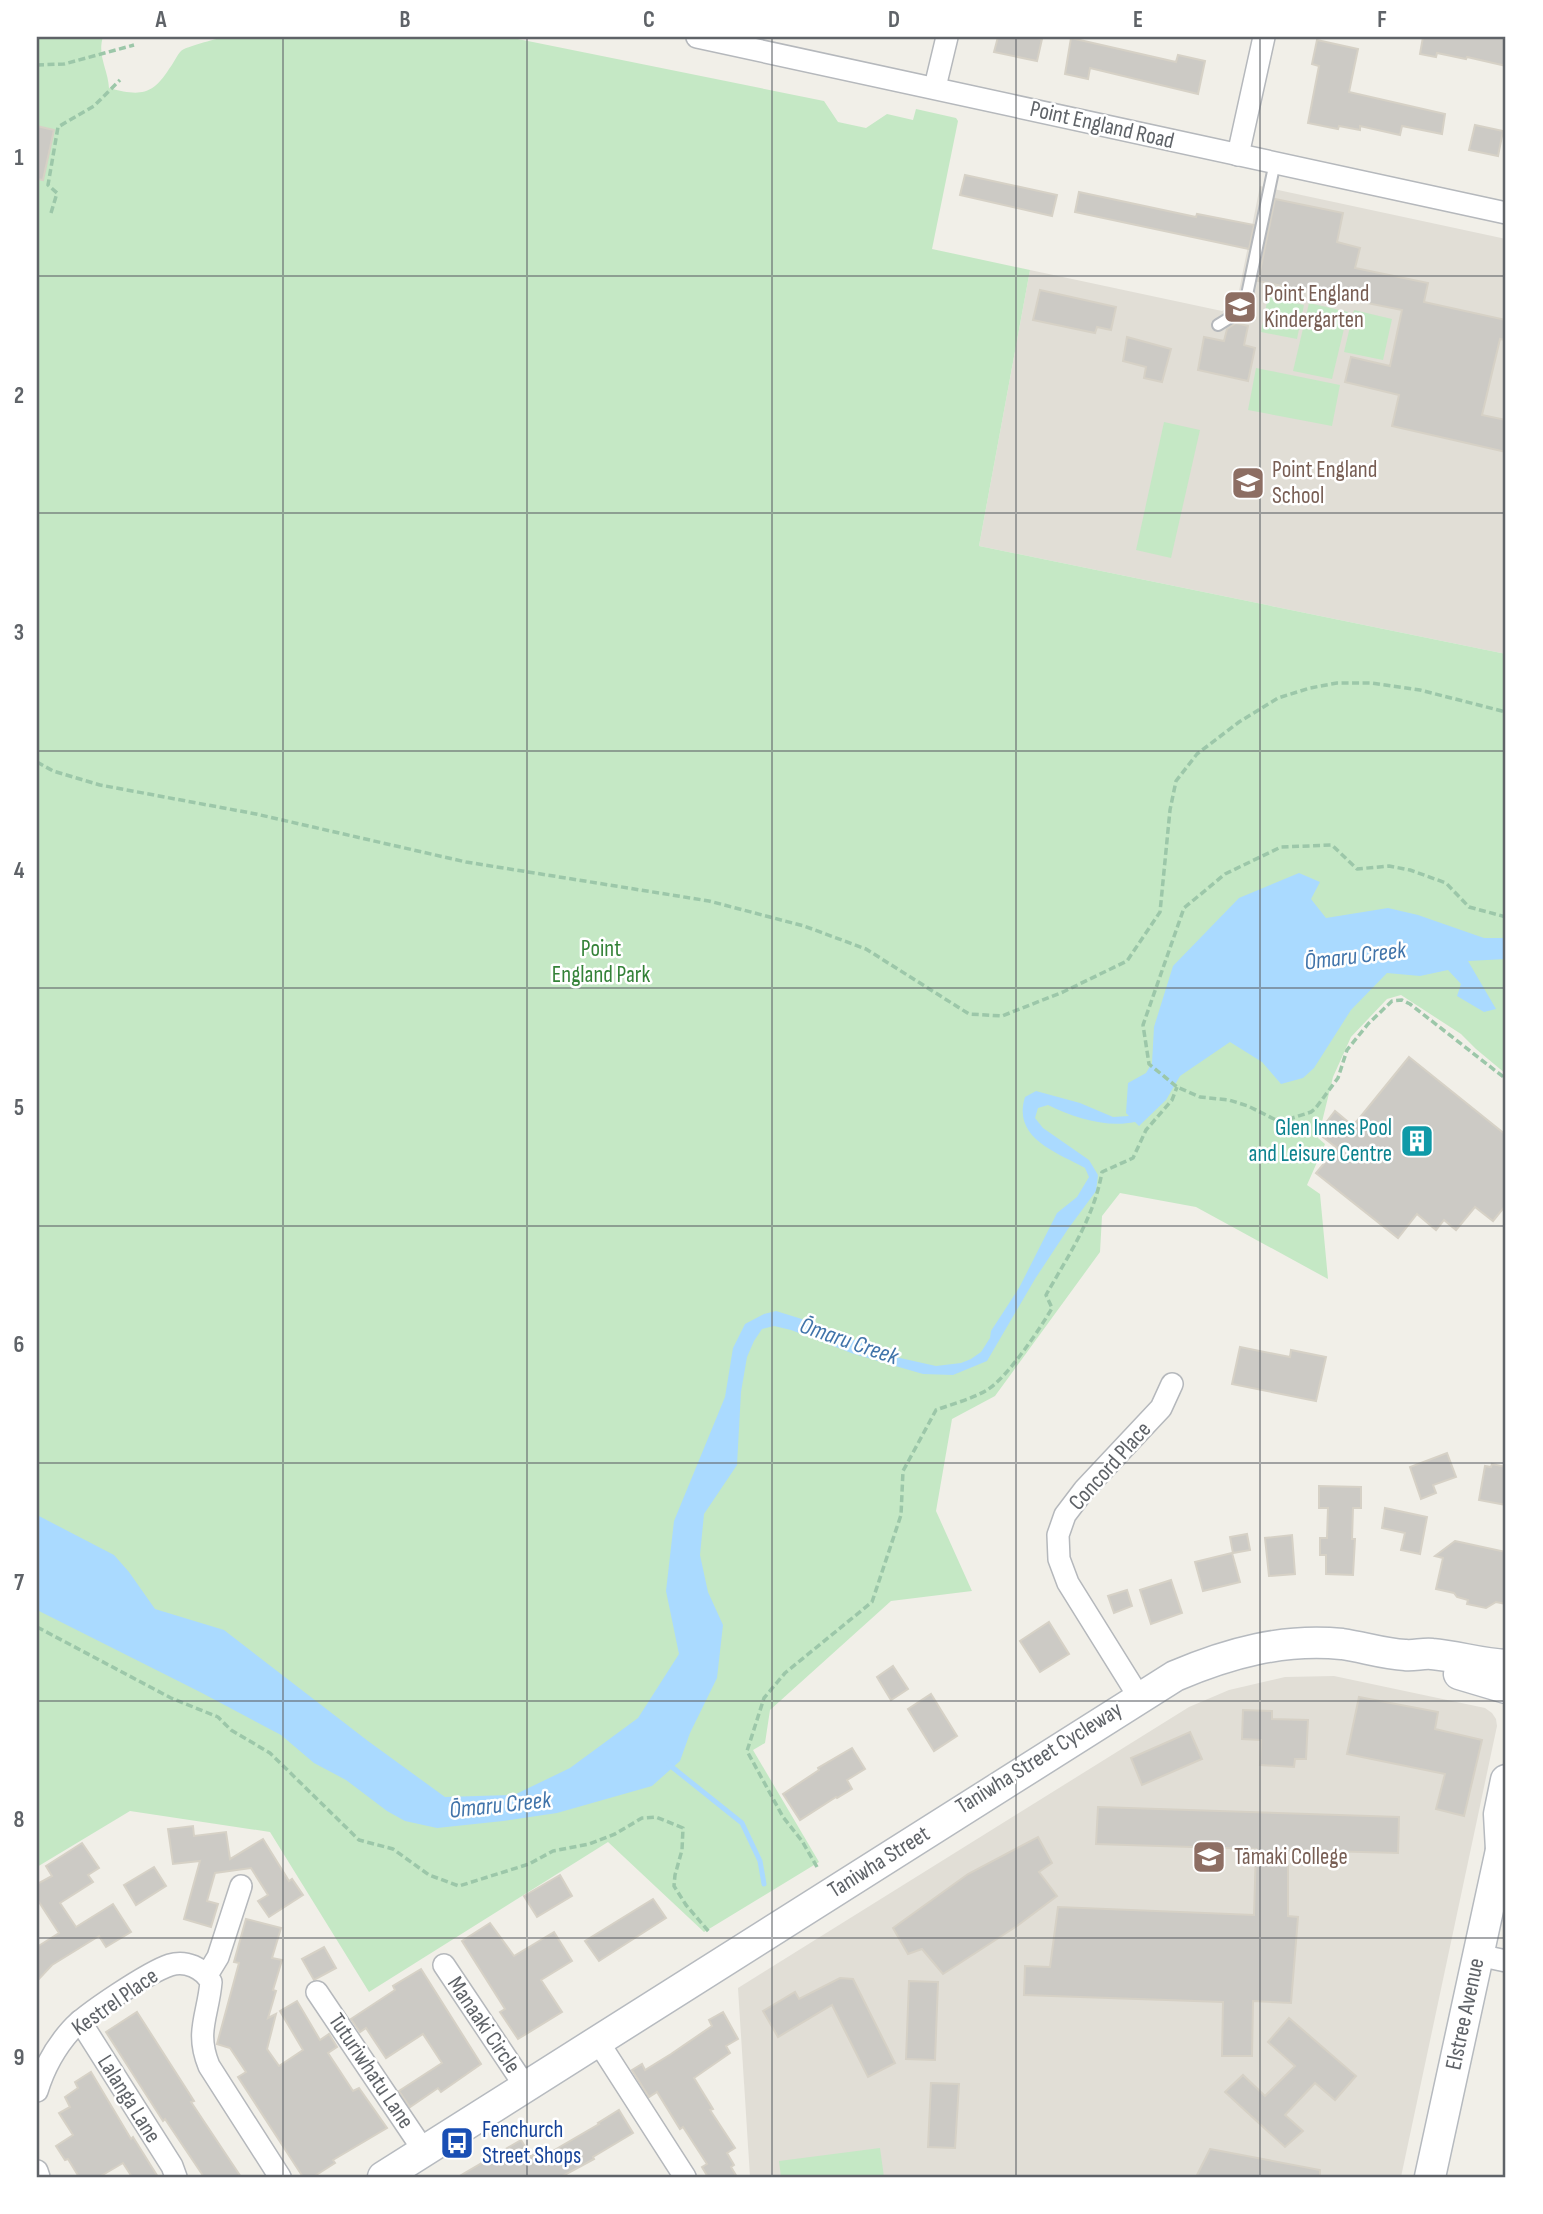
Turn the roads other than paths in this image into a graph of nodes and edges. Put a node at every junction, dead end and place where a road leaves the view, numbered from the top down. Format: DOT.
graph roads {
  1 [pos="697,37"];
  2 [pos="947,37"];
  3 [pos="1264,37"];
  4 [pos="935,87"];
  5 [pos="1238,155"];
  6 [pos="1275,162"];
  7 [pos="1506,213"];
  8 [pos="1218,325"];
  9 [pos="1172,1384"];
  10 [pos="1406,1656"];
  11 [pos="1506,1665"];
  12 [pos="1506,1688"];
  13 [pos="1139,1697"];
  14 [pos="1506,1780"];
  15 [pos="1503,1844"];
  16 [pos="241,1886"];
  17 [pos="1492,1958"];
  18 [pos="444,1965"];
  19 [pos="207,1975"];
  20 [pos="317,1992"];
  21 [pos="80,2021"];
  22 [pos="597,2040"];
  23 [pos="524,2086"];
  24 [pos="37,2091"];
  25 [pos="424,2151"];
  26 [pos="37,2171"];
  27 [pos="393,2175"];
  28 [pos="39,2177"];
  29 [pos="176,2177"];
  30 [pos="280,2177"];
  31 [pos="685,2177"];
  32 [pos="1430,2177"];
  1 -- 4 [label="street, Point England Road"];
  2 -- 4 [label="street"];
  3 -- 5 [label="street"];
  4 -- 5 [label="street, Point England Road"];
  5 -- 6 [label="street, Point England Road"];
  6 -- 7 [label="street, Point England Road"];
  6 -- 8 [label="lane"];
  9 -- 13 [label="street, Concord Place"];
  10 -- 11 [label="main road, Taniwha Street"];
  10 -- 12 [label="main road, Taniwha Street"];
  10 -- 13 [label="main road, Taniwha Street"];
  13 -- 22 [label="main road, Taniwha Street"];
  14 -- 15 [label="main road, Elstree Avenue"];
  15 -- 17 [label="main road, Elstree Avenue"];
  16 -- 19 [label="street"];
  17 -- 32 [label="main road, Elstree Avenue"];
  18 -- 23 [label="street, Manaaki Circle"];
  19 -- 21 [label="street, Kestrel Place"];
  19 -- 30 [label="street"];
  20 -- 25 [label="street, Tuturiwhatu Lane"];
  21 -- 24 [label="street, Kestrel Place"];
  21 -- 29 [label="street, Lalanga Lane"];
  22 -- 23 [label="main road, Taniwha Street"];
  22 -- 31 [label="street"];
  23 -- 25 [label="main road, Taniwha Street"];
  25 -- 27 [label="main road, Taniwha Street"];
  26 -- 28 [label="street"];
}
